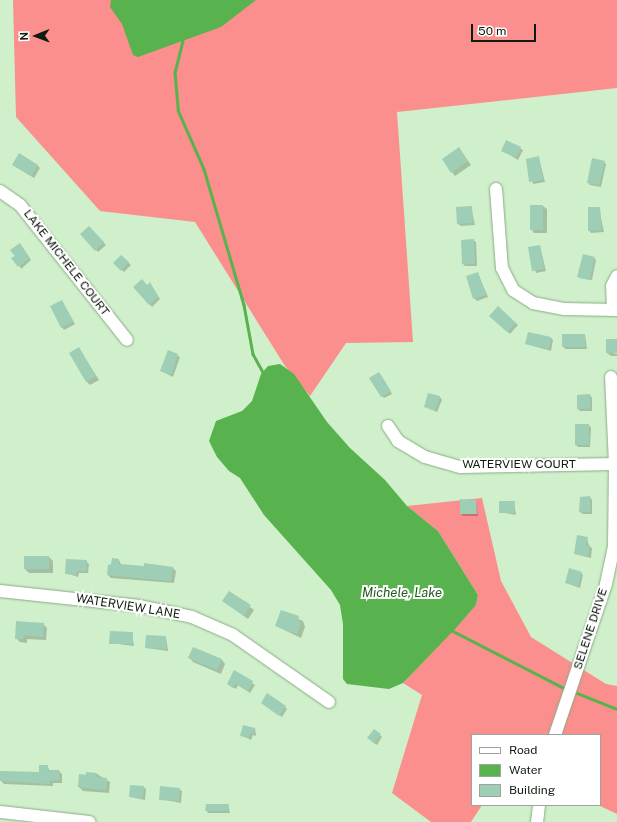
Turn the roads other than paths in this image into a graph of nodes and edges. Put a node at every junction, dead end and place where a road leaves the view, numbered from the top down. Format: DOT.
graph roads {
  1 [pos="496,189"];
  2 [pos="0,191"];
  3 [pos="617,276"];
  4 [pos="615,310"];
  5 [pos="127,340"];
  6 [pos="611,376"];
  7 [pos="388,426"];
  8 [pos="615,464"];
  9 [pos="0,591"];
  10 [pos="329,702"];
  11 [pos="555,734"];
  12 [pos="539,806"];
  13 [pos="0,812"];
  14 [pos="89,822"];
  15 [pos="537,822"];
  1 -- 4 [label="street"];
  2 -- 5 [label="street, LAKE MICHELE COURT"];
  3 -- 4 [label="street"];
  6 -- 8 [label="street, SELENE DRIVE"];
  7 -- 8 [label="street, WATERVIEW COURT"];
  8 -- 11 [label="street, SELENE DRIVE"];
  9 -- 10 [label="street, WATERVIEW LANE"];
  12 -- 15 [label="street"];
  13 -- 14 [label="street"];
}
